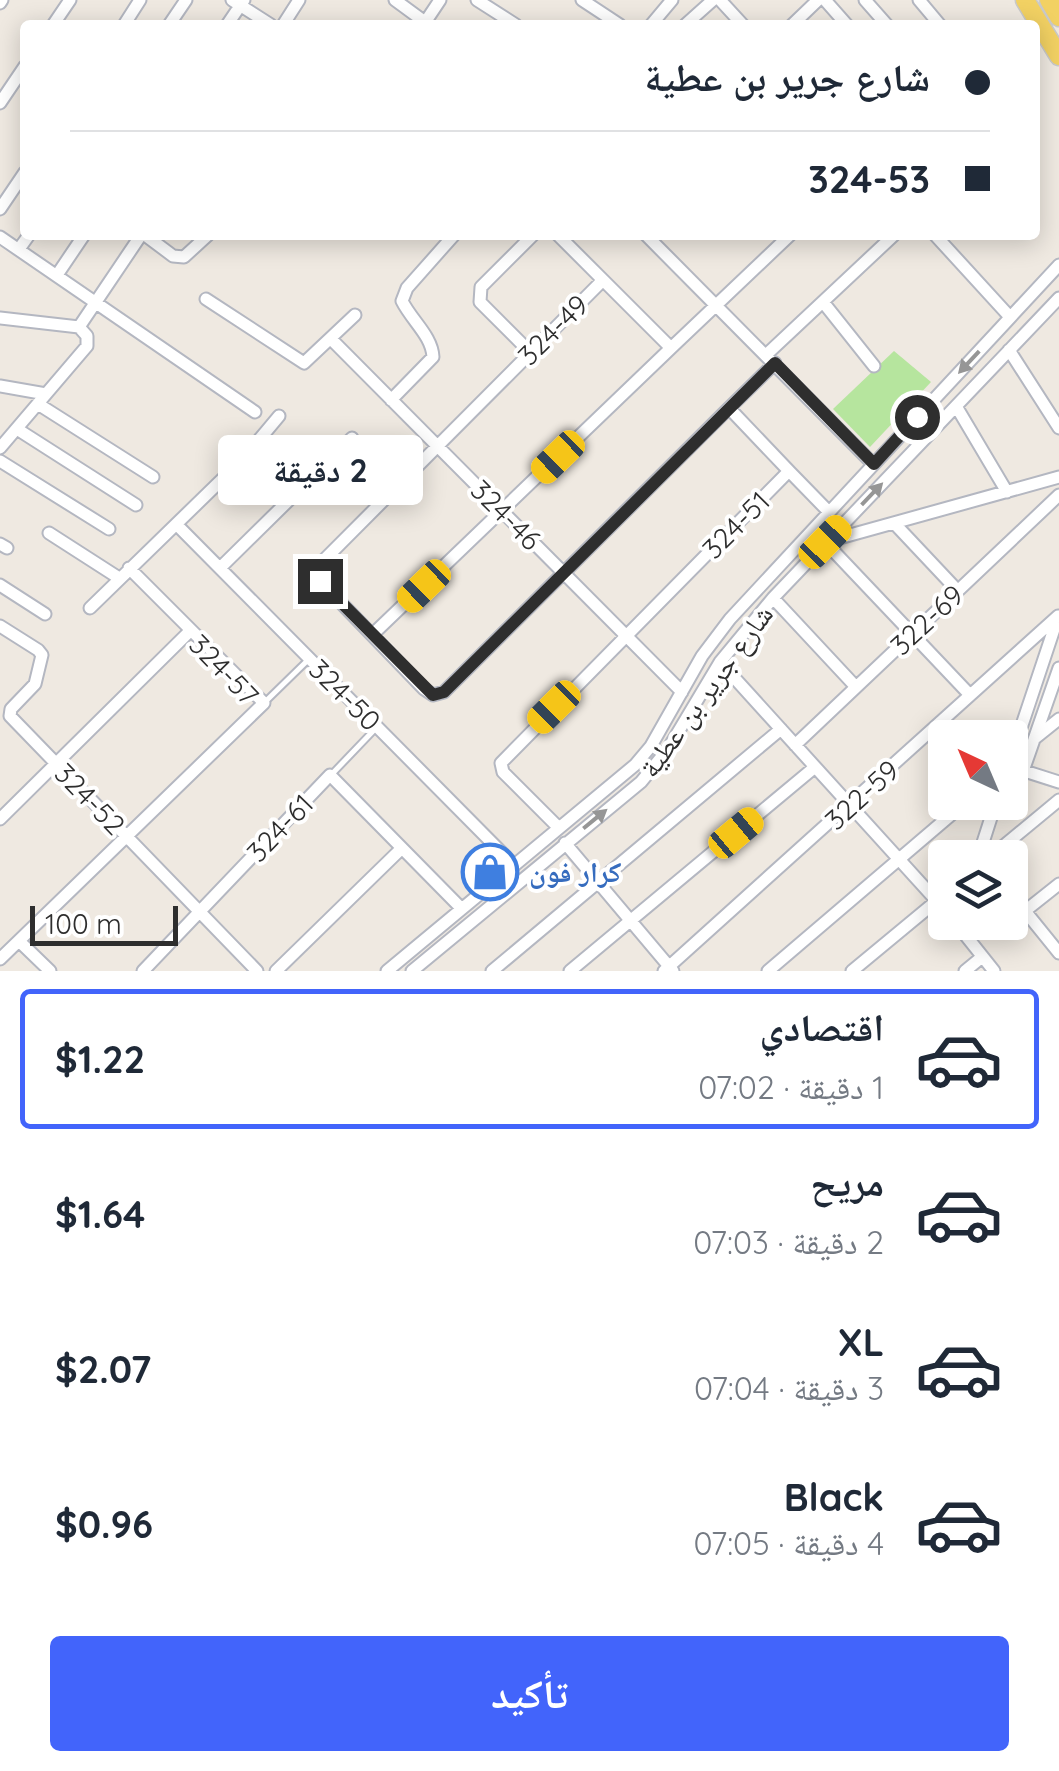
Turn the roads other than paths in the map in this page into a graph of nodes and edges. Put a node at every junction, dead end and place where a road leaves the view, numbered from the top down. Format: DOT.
graph roads {
  1 [pos="396,0"];
  2 [pos="477,0"];
  3 [pos="582,0"];
  4 [pos="672,0"];
  5 [pos="712,0"];
  6 [pos="720,0"];
  7 [pos="822,0"];
  8 [pos="864,0"];
  9 [pos="919,0"];
  10 [pos="1049,0"];
  11 [pos="239,2"];
  12 [pos="1059,17"];
  13 [pos="264,20"];
  14 [pos="424,20"];
  15 [pos="508,20"];
  16 [pos="612,20"];
  17 [pos="655,20"];
  18 [pos="690,20"];
  19 [pos="738,20"];
  20 [pos="798,20"];
  21 [pos="843,20"];
  22 [pos="882,20"];
  23 [pos="936,20"];
  24 [pos="1040,25"];
  25 [pos="1059,56"];
  26 [pos="20,73"];
  27 [pos="0,103"];
  28 [pos="20,179"];
  29 [pos="0,209"];
  30 [pos="0,236"];
  31 [pos="25,240"];
  32 [pos="81,240"];
  33 [pos="139,240"];
  34 [pos="150,240"];
  35 [pos="203,240"];
  36 [pos="450,240"];
  37 [pos="528,240"];
  38 [pos="563,240"];
  39 [pos="651,240"];
  40 [pos="771,240"];
  41 [pos="785,240"];
  42 [pos="889,240"];
  43 [pos="940,240"];
  44 [pos="778,247"];
  45 [pos="19,249"];
  46 [pos="1059,264"];
  47 [pos="57,275"];
  48 [pos="603,280"];
  49 [pos="1059,298"];
  50 [pos="206,300"];
  51 [pos="96,301"];
  52 [pos="823,302"];
  53 [pos="718,304"];
  54 [pos="355,314"];
  55 [pos="0,318"];
  56 [pos="1010,318"];
  57 [pos="80,327"];
  58 [pos="331,339"];
  59 [pos="672,348"];
  60 [pos="1010,350"];
  61 [pos="530,353"];
  62 [pos="771,358"];
  63 [pos="874,366"];
  64 [pos="0,386"];
  65 [pos="42,399"];
  66 [pos="391,400"];
  67 [pos="956,406"];
  68 [pos="729,408"];
  69 [pos="255,412"];
  70 [pos="279,416"];
  71 [pos="16,428"];
  72 [pos="1059,428"];
  73 [pos="352,438"];
  74 [pos="437,446"];
  75 [pos="0,448"];
  76 [pos="0,461"];
  77 [pos="874,464"];
  78 [pos="790,471"];
  79 [pos="153,477"];
  80 [pos="1059,477"];
  81 [pos="1007,492"];
  82 [pos="1059,495"];
  83 [pos="136,505"];
  84 [pos="502,511"];
  85 [pos="828,511"];
  86 [pos="894,523"];
  87 [pos="176,525"];
  88 [pos="109,529"];
  89 [pos="48,533"];
  90 [pos="825,542"];
  91 [pos="782,562"];
  92 [pos="129,568"];
  93 [pos="220,568"];
  94 [pos="564,573"];
  95 [pos="795,574"];
  96 [pos="119,578"];
  97 [pos="0,585"];
  98 [pos="958,591"];
  99 [pos="773,598"];
  100 [pos="90,608"];
  101 [pos="45,614"];
  102 [pos="1058,614"];
  103 [pos="0,626"];
  104 [pos="190,630"];
  105 [pos="912,634"];
  106 [pos="625,635"];
  107 [pos="372,636"];
  108 [pos="1053,648"];
  109 [pos="309,658"];
  110 [pos="720,662"];
  111 [pos="1059,668"];
  112 [pos="856,688"];
  113 [pos="682,692"];
  114 [pos="970,695"];
  115 [pos="264,704"];
  116 [pos="1059,719"];
  117 [pos="1028,724"];
  118 [pos="377,727"];
  119 [pos="781,729"];
  120 [pos="1034,738"];
  121 [pos="795,745"];
  122 [pos="1028,746"];
  123 [pos="56,764"];
  124 [pos="816,767"];
  125 [pos="1028,771"];
  126 [pos="330,776"];
  127 [pos="1059,782"];
  128 [pos="612,785"];
  129 [pos="622,798"];
  130 [pos="1059,800"];
  131 [pos="850,806"];
  132 [pos="0,820"];
  133 [pos="945,820"];
  134 [pos="558,827"];
  135 [pos="126,837"];
  136 [pos="1011,840"];
  137 [pos="565,843"];
  138 [pos="402,848"];
  139 [pos="900,859"];
  140 [pos="514,864"];
  141 [pos="598,882"];
  142 [pos="1059,884"];
  143 [pos="928,888"];
  144 [pos="461,908"];
  145 [pos="1028,910"];
  146 [pos="200,912"];
  147 [pos="928,913"];
  148 [pos="1028,916"];
  149 [pos="631,921"];
  150 [pos="969,940"];
  151 [pos="19,941"];
  152 [pos="413,949"];
  153 [pos="1059,952"];
  154 [pos="982,957"];
  155 [pos="0,959"];
  156 [pos="425,960"];
  157 [pos="669,969"];
  158 [pos="145,970"];
  159 [pos="50,971"];
  160 [pos="257,971"];
  161 [pos="276,971"];
  162 [pos="387,971"];
  163 [pos="412,971"];
  164 [pos="492,971"];
  165 [pos="570,971"];
  166 [pos="768,971"];
  167 [pos="852,971"];
  168 [pos="965,971"];
  169 [pos="994,971"];
  1 -- 14 [label="street"];
  2 -- 15 [label="street"];
  3 -- 16 [label="street"];
  4 -- 17 [label="street"];
  5 -- 18 [label="street"];
  6 -- 19 [label="street"];
  7 -- 20 [label="street"];
  7 -- 21 [label="street"];
  8 -- 22 [label="street"];
  9 -- 23 [label="street"];
  10 -- 12 [label="main road"];
  11 -- 13 [label="street"];
  24 -- 25 [label="main road"];
  26 -- 27 [label="street"];
  28 -- 29 [label="street"];
  30 -- 45 [label="street"];
  31 -- 45 [label="street"];
  32 -- 47 [label="street"];
  33 -- 51 [label="street"];
  34 -- 35 [label="street"];
  36 -- 66 [label="street"];
  37 -- 61 [label="street"];
  38 -- 48 [label="street"];
  39 -- 53 [label="street"];
  40 -- 44 [label="street"];
  41 -- 44 [label="street"];
  42 -- 52 [label="street"];
  43 -- 56 [label="street"];
  44 -- 53 [label="street"];
  45 -- 47 [label="street"];
  46 -- 56 [label="street, شارع جرير بن عطية"];
  47 -- 51 [label="street"];
  48 -- 59 [label="street, 324-49"];
  48 -- 61 [label="street, 324-49"];
  49 -- 60 [label="street, شارع جرير بن عطية"];
  50 -- 58 [label="street"];
  51 -- 57 [label="street"];
  51 -- 69 [label="street"];
  52 -- 62 [label="street"];
  52 -- 63 [label="street"];
  53 -- 59 [label="street"];
  53 -- 62 [label="street"];
  54 -- 58 [label="street"];
  55 -- 57 [label="street"];
  56 -- 77 [label="street, شارع جرير بن عطية, one-way"];
  57 -- 65 [label="street"];
  58 -- 66 [label="street, 324-46"];
  59 -- 84 [label="street"];
  60 -- 67 [label="street, شارع جرير بن عطية"];
  60 -- 72 [label="street"];
  61 -- 74 [label="street, 324-49"];
  62 -- 68 [label="street"];
  62 -- 77 [label="street"];
  64 -- 65 [label="street"];
  65 -- 71 [label="street"];
  65 -- 79 [label="street"];
  66 -- 74 [label="street, 324-46"];
  67 -- 81 [label="street"];
  90 -- 67 [label="street, شارع جرير بن عطية, one-way"];
  68 -- 78 [label="street, 324-51"];
  68 -- 94 [label="street"];
  70 -- 87 [label="street"];
  71 -- 75 [label="street"];
  71 -- 83 [label="street"];
  73 -- 93 [label="street"];
  74 -- 84 [label="street, 324-46"];
  74 -- 107 [label="street, 324-49"];
  76 -- 88 [label="street"];
  77 -- 85 [label="street, شارع جرير بن عطية"];
  78 -- 85 [label="street"];
  78 -- 106 [label="street, 324-51"];
  80 -- 81 [label="street"];
  81 -- 86 [label="street"];
  82 -- 98 [label="street, 322-69"];
  84 -- 94 [label="street, 324-46"];
  84 -- 107 [label="street"];
  85 -- 91 [label="street, شارع جرير بن عطية"];
  86 -- 90 [label="street"];
  86 -- 98 [label="street"];
  87 -- 92 [label="street"];
  87 -- 93 [label="street, 324-50"];
  89 -- 96 [label="street"];
  90 -- 95 [label="street, شارع جرير بن عطية"];
  90 -- 105 [label="street"];
  91 -- 95 [label="street"];
  91 -- 113 [label="street, شارع جرير بن عطية"];
  92 -- 96 [label="street"];
  92 -- 104 [label="street"];
  93 -- 109 [label="street, 324-50"];
  94 -- 106 [label="street, 324-46"];
  94 -- 107 [label="street, 324-49"];
  95 -- 99 [label="street, شارع جرير بن عطية"];
  96 -- 100 [label="street"];
  97 -- 101 [label="street"];
  98 -- 105 [label="street, 322-69"];
  99 -- 110 [label="street, شارع جرير بن عطية"];
  99 -- 112 [label="street"];
  102 -- 108 [label="street"];
  102 -- 114 [label="street, 322-59"];
  103 -- 123 [label="street, 324-52"];
  104 -- 115 [label="street, 324-57"];
  104 -- 123 [label="street, 324-57"];
  105 -- 112 [label="street, 322-69"];
  105 -- 114 [label="street"];
  106 -- 113 [label="street, 324-46"];
  106 -- 134 [label="street, 324-51"];
  108 -- 117 [label="street"];
  109 -- 115 [label="lane"];
  109 -- 118 [label="street, 324-50"];
  110 -- 119 [label="street"];
  110 -- 129 [label="street, شارع جرير بن عطية"];
  111 -- 120 [label="street"];
  112 -- 121 [label="street, 322-69"];
  113 -- 128 [label="street, شارع جرير بن عطية"];
  114 -- 131 [label="street, 322-59"];
  115 -- 135 [label="street, 324-57"];
  116 -- 120 [label="street"];
  118 -- 126 [label="lane"];
  118 -- 140 [label="street, 324-50"];
  119 -- 121 [label="street"];
  119 -- 141 [label="street"];
  120 -- 122 [label="street"];
  121 -- 124 [label="street"];
  123 -- 132 [label="street, 324-57"];
  123 -- 135 [label="street, 324-52"];
  124 -- 131 [label="street"];
  124 -- 149 [label="street"];
  125 -- 127 [label="street"];
  126 -- 138 [label="street, 324-61"];
  126 -- 146 [label="street, 324-61"];
  128 -- 129 [label="street"];
  128 -- 134 [label="street, شارع جرير بن عطية"];
  137 -- 129 [label="street, شارع جرير بن عطية, one-way"];
  130 -- 136 [label="street"];
  131 -- 139 [label="street"];
  131 -- 157 [label="street, 322-59"];
  133 -- 139 [label="street"];
  134 -- 140 [label="street, شارع جرير بن عطية"];
  135 -- 146 [label="street, 324-52"];
  135 -- 151 [label="street, 324-57"];
  137 -- 141 [label="street"];
  137 -- 156 [label="street, شارع جرير بن عطية"];
  138 -- 144 [label="street, 324-61"];
  138 -- 161 [label="street"];
  139 -- 143 [label="street"];
  139 -- 166 [label="street"];
  140 -- 144 [label="street, شارع جرير بن عطية"];
  141 -- 149 [label="street"];
  141 -- 164 [label="street"];
  142 -- 145 [label="street"];
  144 -- 152 [label="street, شارع جرير بن عطية"];
  146 -- 158 [label="street, 324-61"];
  146 -- 160 [label="street, 324-52"];
  147 -- 167 [label="street"];
  148 -- 153 [label="street"];
  149 -- 157 [label="street"];
  149 -- 165 [label="street"];
  150 -- 154 [label="street"];
  151 -- 155 [label="street, 324-57"];
  151 -- 159 [label="street"];
  152 -- 156 [label="street"];
  152 -- 162 [label="street, شارع جرير بن عطية"];
  154 -- 168 [label="street"];
  154 -- 169 [label="street"];
  156 -- 163 [label="street, شارع جرير بن عطية"];
}
